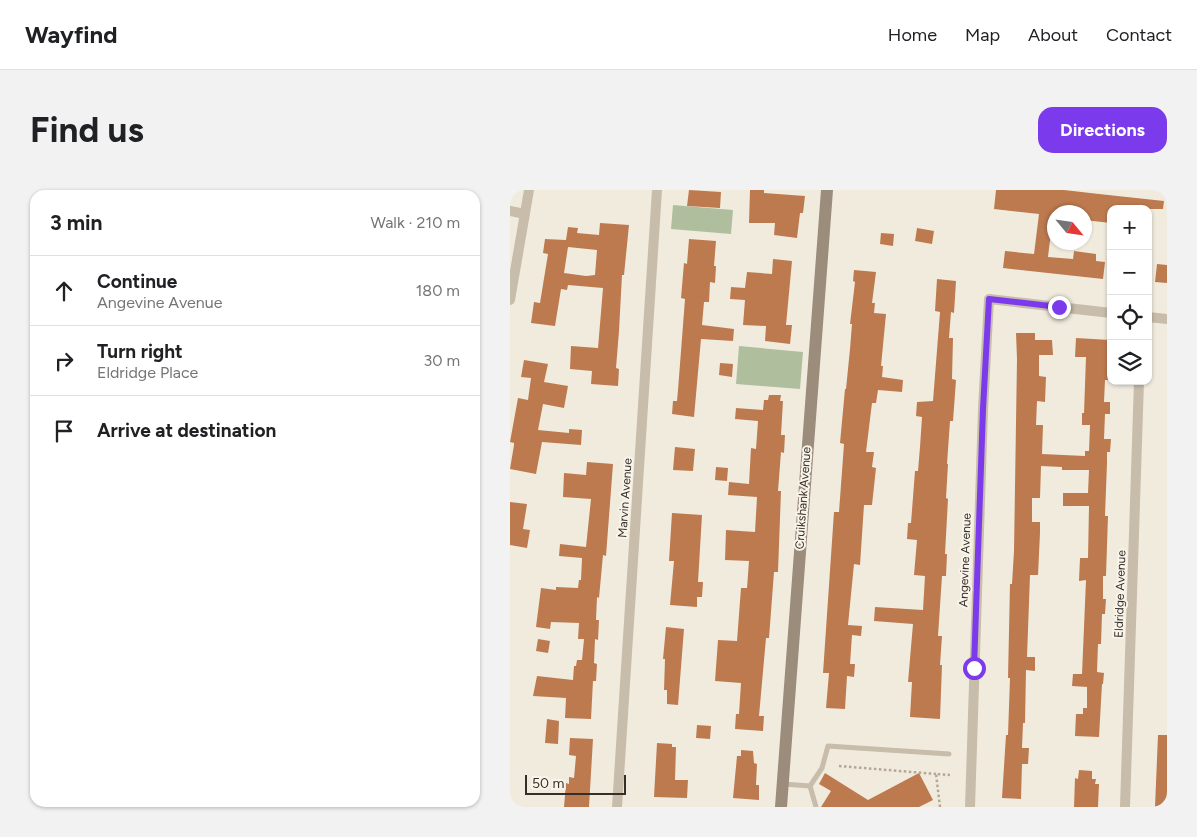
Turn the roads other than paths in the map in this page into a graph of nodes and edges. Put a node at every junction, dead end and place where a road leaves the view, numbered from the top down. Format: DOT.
graph roads {
  1 [pos="529,190"];
  2 [pos="657,190"];
  3 [pos="827,190"];
  4 [pos="510,212"];
  5 [pos="525,214"];
  6 [pos="510,300"];
  7 [pos="1107,313"];
  8 [pos="1152,317"];
  9 [pos="1167,319"];
  10 [pos="1139,385"];
  11 [pos="949,754"];
  12 [pos="783,784"];
  13 [pos="810,786"];
  14 [pos="617,807"];
  15 [pos="781,807"];
  16 [pos="816,807"];
  17 [pos="970,807"];
  18 [pos="1125,807"];
  1 -- 5 [label="street"];
  2 -- 14 [label="street, Marvin Avenue"];
  3 -- 12 [label="street, Cruikshank Avenue"];
  4 -- 5 [label="street"];
  5 -- 6 [label="street"];
  7 -- 17 [label="street, Angevine Avenue"];
  8 -- 9 [label="street"];
  10 -- 18 [label="street, Eldridge Avenue"];
  11 -- 13 [label="lane"];
  12 -- 13 [label="lane"];
  12 -- 15 [label="street, Cruikshank Avenue"];
  13 -- 16 [label="lane"];
}
